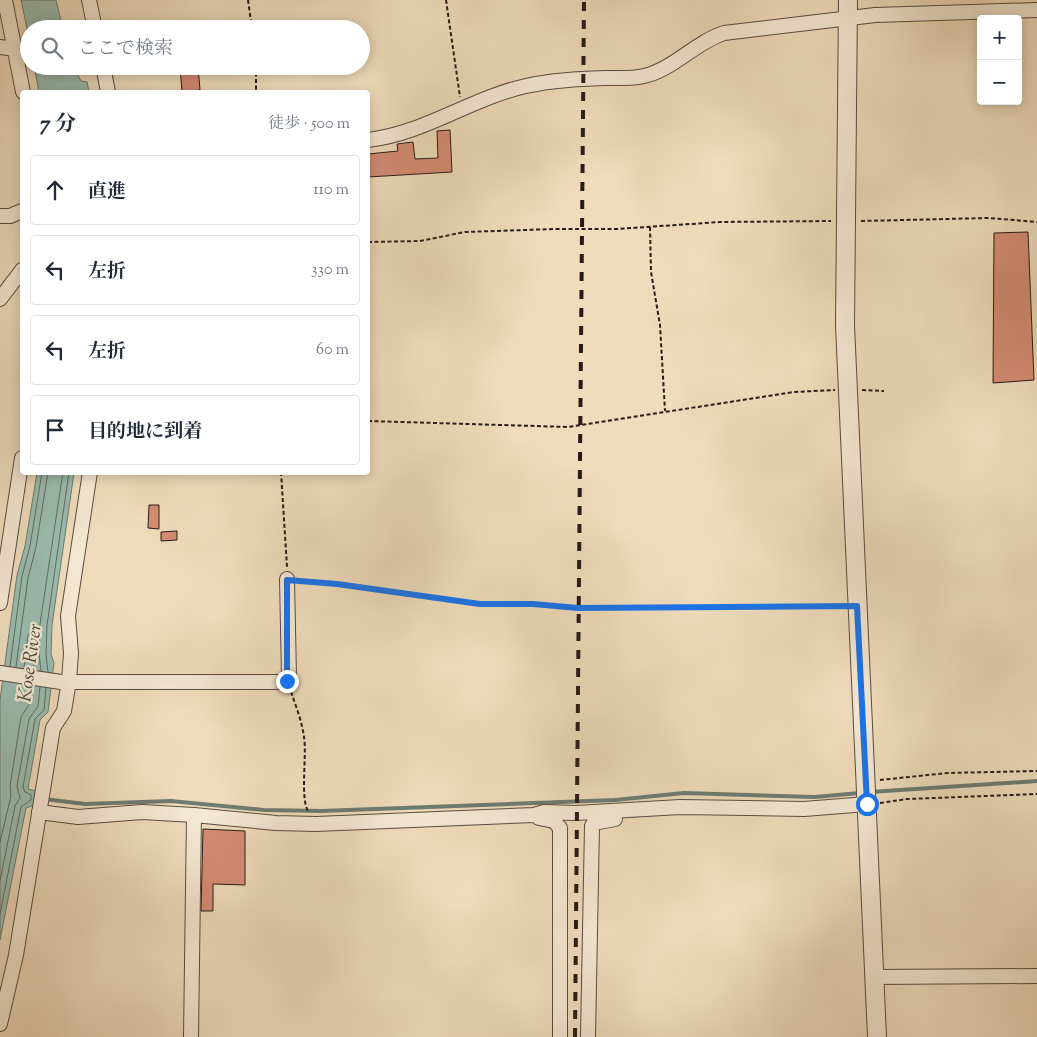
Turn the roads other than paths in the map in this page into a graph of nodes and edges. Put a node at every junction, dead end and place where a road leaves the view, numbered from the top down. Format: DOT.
graph roads {
  1 [pos="5,0"];
  2 [pos="89,0"];
  3 [pos="848,0"];
  4 [pos="1037,10"];
  5 [pos="848,18"];
  6 [pos="93,20"];
  7 [pos="0,47"];
  8 [pos="15,49"];
  9 [pos="105,75"];
  10 [pos="23,90"];
  11 [pos="108,90"];
  12 [pos="370,140"];
  13 [pos="20,212"];
  14 [pos="0,216"];
  15 [pos="20,273"];
  16 [pos="0,299"];
  17 [pos="20,471"];
  18 [pos="90,475"];
  19 [pos="287,580"];
  20 [pos="0,603"];
  21 [pos="0,673"];
  22 [pos="65,681"];
  23 [pos="867,803"];
  24 [pos="657,808"];
  25 [pos="40,810"];
  26 [pos="194,815"];
  27 [pos="534,815"];
  28 [pos="1037,976"];
  29 [pos="874,977"];
  30 [pos="0,1024"];
  31 [pos="191,1037"];
  32 [pos="560,1037"];
  33 [pos="588,1037"];
  34 [pos="877,1037"];
  1 -- 8 [label="street"];
  2 -- 6 [label="street"];
  3 -- 5 [label="street"];
  4 -- 5 [label="street"];
  5 -- 12 [label="street"];
  5 -- 23 [label="street"];
  7 -- 8 [label="street"];
  8 -- 10 [label="street"];
  9 -- 11 [label="street"];
  13 -- 14 [label="street"];
  15 -- 16 [label="street"];
  17 -- 20 [label="street"];
  18 -- 22 [label="street"];
  19 -- 22 [label="street"];
  21 -- 22 [label="street"];
  22 -- 25 [label="street"];
  23 -- 24 [label="street"];
  23 -- 29 [label="street"];
  24 -- 27 [label="street"];
  24 -- 33 [label="street"];
  25 -- 26 [label="street"];
  25 -- 30 [label="street"];
  26 -- 27 [label="street"];
  26 -- 31 [label="street"];
  27 -- 32 [label="street"];
  28 -- 29 [label="street"];
  29 -- 34 [label="street"];
}
